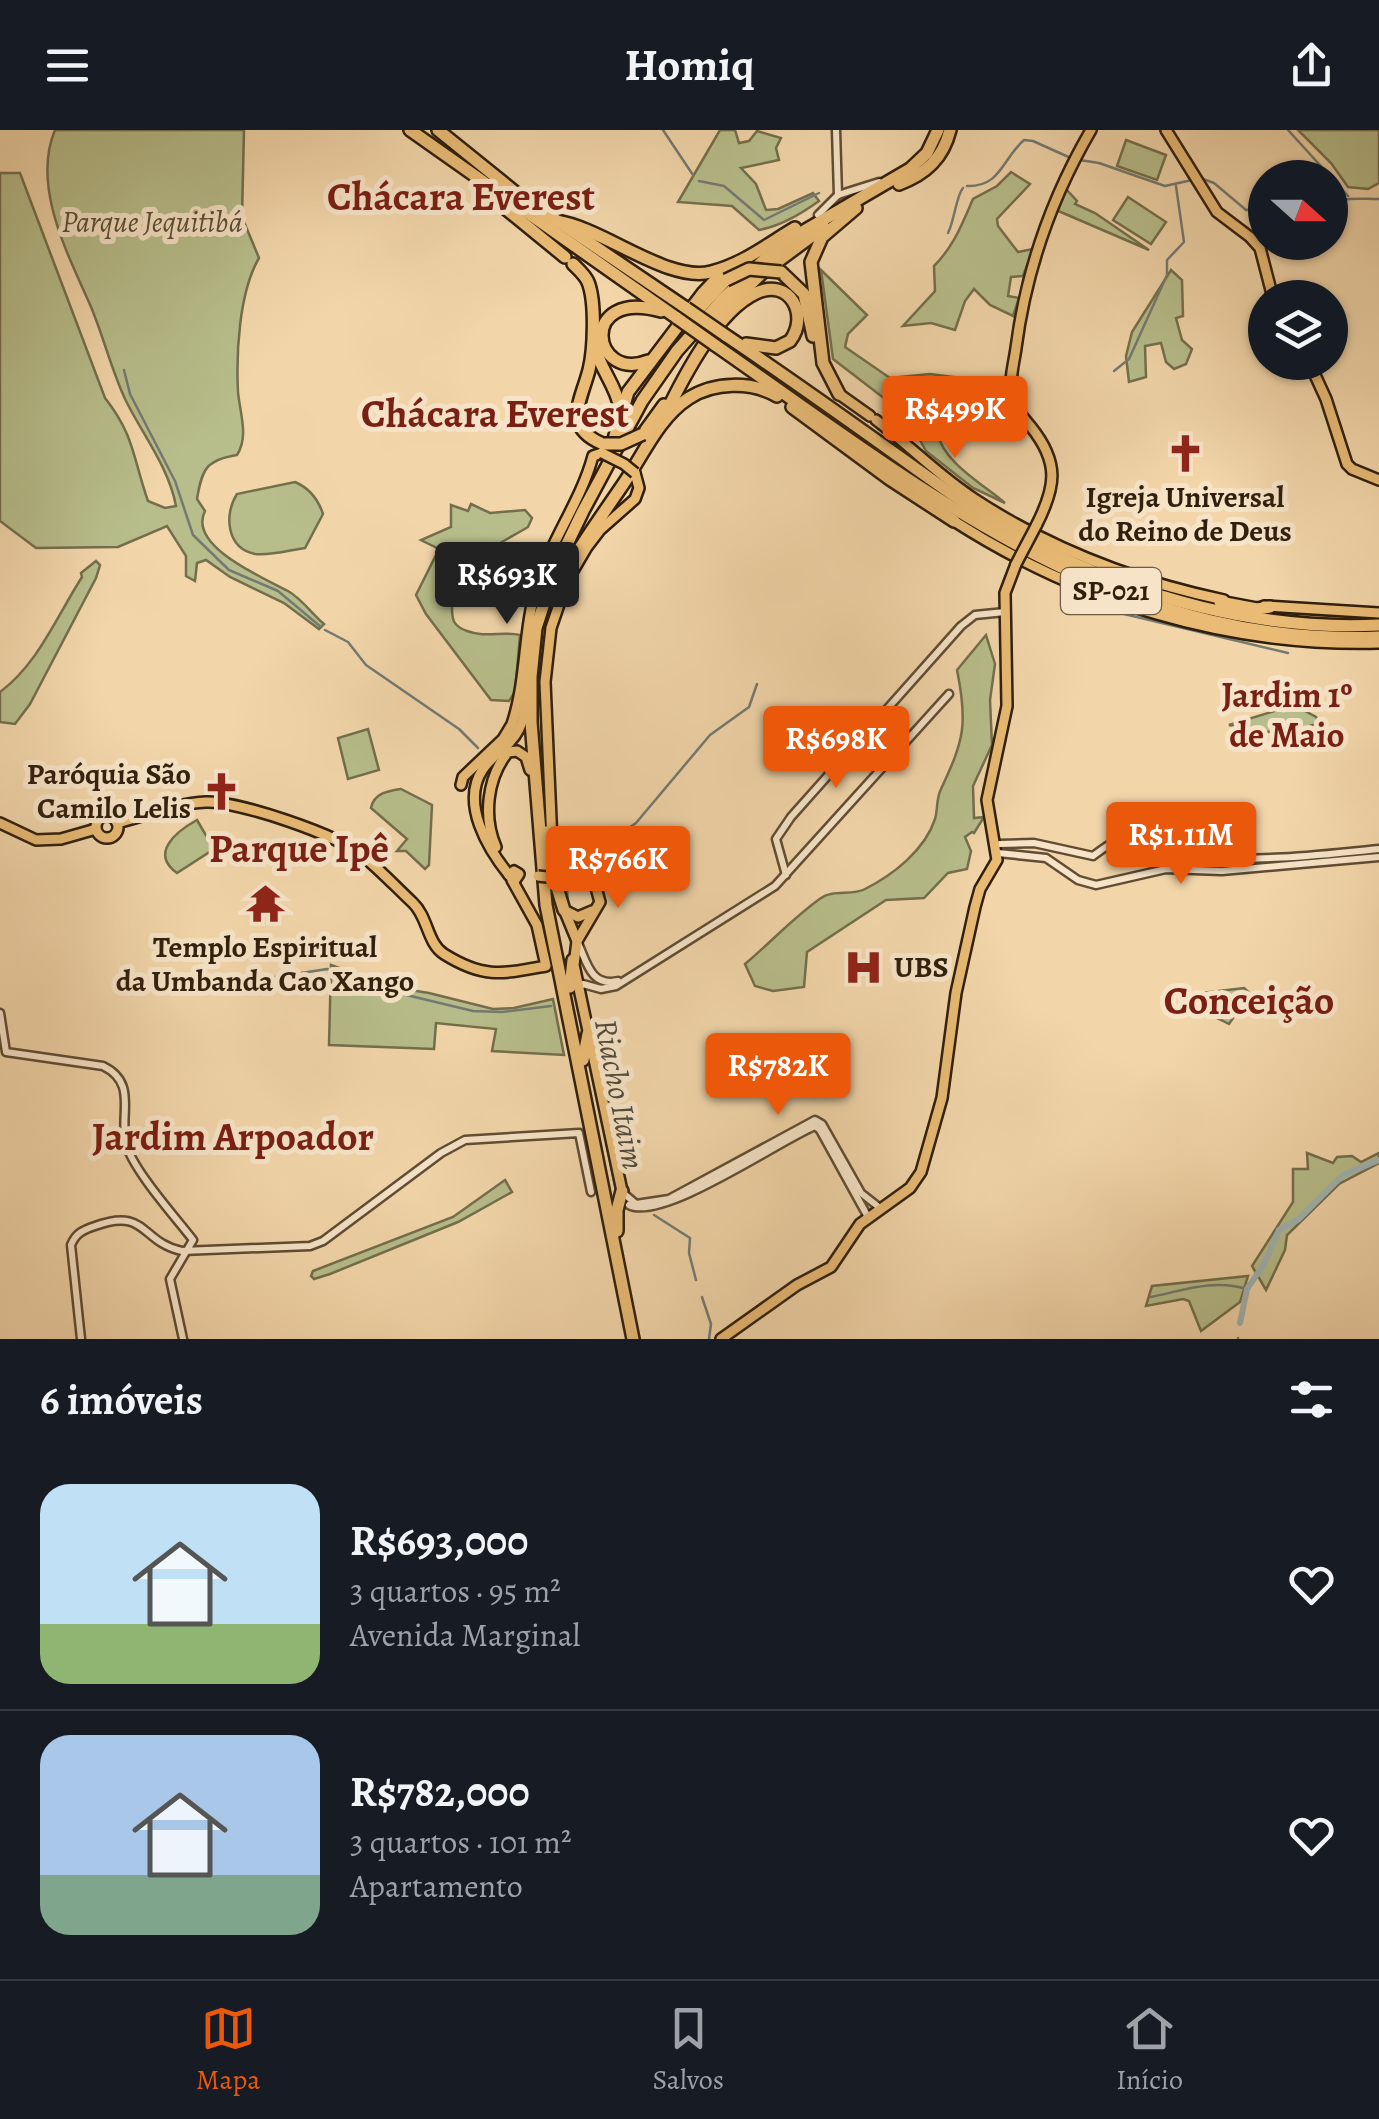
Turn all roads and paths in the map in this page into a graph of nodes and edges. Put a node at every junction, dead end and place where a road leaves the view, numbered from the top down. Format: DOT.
graph roads {
  1 [pos="438,130"];
  2 [pos="836,130"];
  3 [pos="944,130"];
  4 [pos="1091,130"];
  5 [pos="1166,130"];
  6 [pos="417,132"];
  7 [pos="475,163"];
  8 [pos="910,169"];
  9 [pos="894,181"];
  10 [pos="838,195"];
  11 [pos="856,208"];
  12 [pos="818,215"];
  13 [pos="556,220"];
  14 [pos="729,266"];
  15 [pos="1269,280"];
  16 [pos="677,313"];
  17 [pos="701,334"];
  18 [pos="592,336"];
  19 [pos="724,340"];
  20 [pos="652,360"];
  21 [pos="1318,380"];
  22 [pos="838,394"];
  23 [pos="794,400"];
  24 [pos="642,401"];
  25 [pos="620,412"];
  26 [pos="647,437"];
  27 [pos="601,450"];
  28 [pos="1379,480"];
  29 [pos="589,500"];
  30 [pos="954,520"];
  31 [pos="1162,596"];
  32 [pos="550,597"];
  33 [pos="1270,607"];
  34 [pos="1005,612"];
  35 [pos="1379,613"];
  36 [pos="1313,617"];
  37 [pos="1379,625"];
  38 [pos="1291,626"];
  39 [pos="1379,640"];
  40 [pos="533,642"];
  41 [pos="949,694"];
  42 [pos="483,769"];
  43 [pos="496,774"];
  44 [pos="476,783"];
  45 [pos="462,785"];
  46 [pos="537,802"];
  47 [pos="476,804"];
  48 [pos="488,806"];
  49 [pos="0,823"];
  50 [pos="999,848"];
  51 [pos="548,852"];
  52 [pos="1379,853"];
  53 [pos="786,875"];
  54 [pos="519,877"];
  55 [pos="586,878"];
  56 [pos="564,910"];
  57 [pos="555,949"];
  58 [pos="576,952"];
  59 [pos="546,966"];
  60 [pos="628,977"];
  61 [pos="570,986"];
  62 [pos="0,1013"];
  63 [pos="586,1046"];
  64 [pos="596,1152"];
  65 [pos="586,1164"];
  66 [pos="622,1191"];
  67 [pos="591,1192"];
  68 [pos="618,1206"];
  69 [pos="634,1206"];
  70 [pos="867,1209"];
  71 [pos="606,1215"];
  72 [pos="617,1232"];
  73 [pos="186,1251"];
  74 [pos="80,1339"];
  75 [pos="182,1339"];
  76 [pos="635,1339"];
  77 [pos="721,1339"];
  1 -- 7 [label="highway, SP-021"];
  2 -- 10 [label="street"];
  3 -- 8 [label="highway"];
  3 -- 9 [label="highway"];
  4 -- 34 [label="main road, bridge"];
  5 -- 15 [label="main road"];
  6 -- 7 [label="highway, SP-021"];
  6 -- 16 [label="highway, SP-021"];
  6 -- 18 [label="highway"];
  7 -- 13 [label="highway, SP-021"];
  8 -- 9 [label="highway"];
  8 -- 24 [label="highway"];
  9 -- 10 [label="street"];
  9 -- 11 [label="highway"];
  9 -- 12 [label="highway"];
  10 -- 12 [label="street"];
  11 -- 17 [label="highway"];
  11 -- 22 [label="highway"];
  12 -- 14 [label="highway"];
  13 -- 14 [label="highway"];
  13 -- 16 [label="highway, SP-021"];
  14 -- 20 [label="highway"];
  16 -- 19 [label="highway, SP-021, bridge"];
  16 -- 20 [label="highway"];
  17 -- 26 [label="highway"];
  17 -- 32 [label="highway"];
  18 -- 25 [label="highway"];
  18 -- 27 [label="highway"];
  19 -- 23 [label="highway, SP-021"];
  19 -- 26 [label="highway"];
  19 -- 31 [label="highway, SP-021"];
  20 -- 25 [label="highway"];
  21 -- 28 [label="main road"];
  22 -- 24 [label="highway, bridge"];
  22 -- 33 [label="main road"];
  23 -- 30 [label="highway"];
  23 -- 38 [label="highway, SP-021"];
  24 -- 29 [label="highway"];
  25 -- 29 [label="highway"];
  26 -- 27 [label="highway, bridge"];
  26 -- 30 [label="highway"];
  26 -- 32 [label="highway"];
  27 -- 45 [label="main road"];
  27 -- 55 [label="main road, bridge"];
  29 -- 40 [label="highway"];
  30 -- 38 [label="main road"];
  31 -- 33 [label="highway"];
  31 -- 38 [label="highway, SP-021"];
  32 -- 51 [label="highway"];
  33 -- 38 [label="main road"];
  34 -- 50 [label="main road"];
  34 -- 53 [label="street"];
  35 -- 36 [label="main road"];
  36 -- 37 [label="highway, SP-021"];
  36 -- 38 [label="highway, SP-021"];
  38 -- 39 [label="highway, SP-021"];
  40 -- 42 [label="main road"];
  40 -- 46 [label="highway"];
  41 -- 53 [label="street"];
  42 -- 43 [label="main road"];
  42 -- 44 [label="main road"];
  43 -- 46 [label="main road"];
  43 -- 48 [label="main road"];
  44 -- 45 [label="main road"];
  44 -- 47 [label="main road"];
  45 -- 47 [label="main road"];
  46 -- 57 [label="highway"];
  47 -- 48 [label="main road"];
  47 -- 54 [label="main road"];
  48 -- 54 [label="main road"];
  49 -- 59 [label="main road"];
  50 -- 52 [label="street"];
  50 -- 52 [label="street"];
  50 -- 70 [label="main road"];
  51 -- 56 [label="highway"];
  51 -- 61 [label="highway"];
  53 -- 60 [label="street"];
  54 -- 55 [label="main road, bridge"];
  54 -- 59 [label="main road"];
  55 -- 56 [label="main road"];
  55 -- 58 [label="main road"];
  56 -- 58 [label="main road"];
  57 -- 59 [label="highway"];
  57 -- 61 [label="highway"];
  58 -- 60 [label="street"];
  58 -- 61 [label="highway"];
  59 -- 61 [label="highway"];
  60 -- 61 [label="street"];
  61 -- 63 [label="highway"];
  61 -- 63 [label="main road"];
  61 -- 64 [label="highway"];
  62 -- 73 [label="street"];
  63 -- 66 [label="main road"];
  63 -- 72 [label="highway"];
  64 -- 65 [label="highway"];
  64 -- 71 [label="highway"];
  65 -- 67 [label="street"];
  65 -- 73 [label="street"];
  66 -- 68 [label="highway"];
  66 -- 69 [label="street"];
  67 -- 71 [label="highway"];
  68 -- 69 [label="street"];
  68 -- 72 [label="highway"];
  69 -- 70 [label="street"];
  70 -- 77 [label="main road"];
  71 -- 76 [label="highway"];
  72 -- 76 [label="highway"];
  73 -- 74 [label="street"];
  73 -- 75 [label="street"];
}
